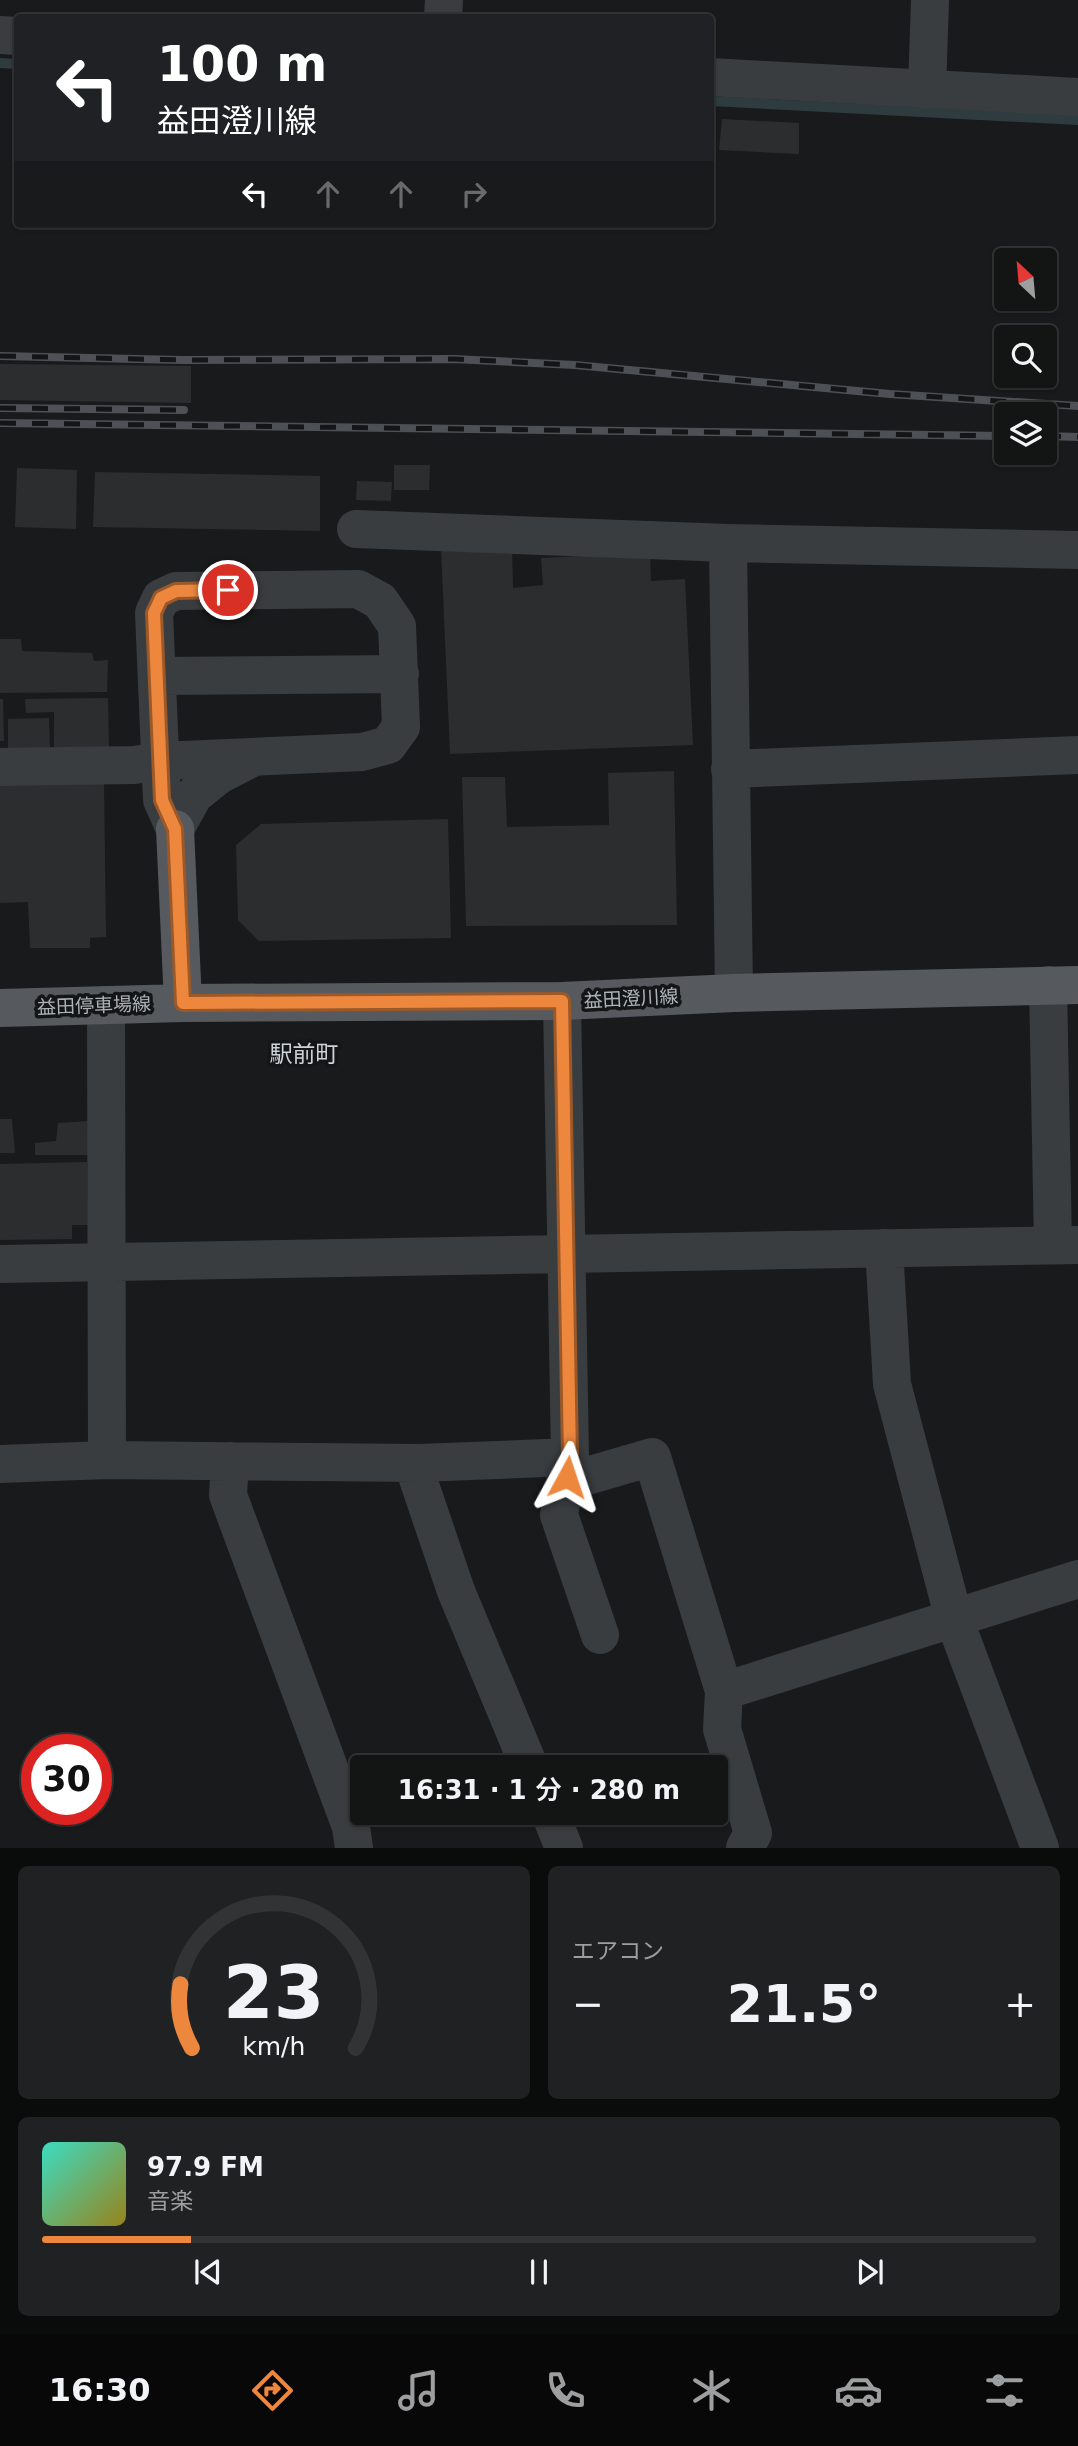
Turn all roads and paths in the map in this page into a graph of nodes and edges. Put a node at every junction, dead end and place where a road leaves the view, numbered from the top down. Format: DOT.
graph roads {
  1 [pos="930,0"];
  2 [pos="714,77"];
  3 [pos="927,90"];
  4 [pos="1078,97"];
  5 [pos="356,529"];
  6 [pos="728,543"];
  7 [pos="1078,550"];
  8 [pos="400,674"];
  9 [pos="157,676"];
  10 [pos="1078,755"];
  11 [pos="255,756"];
  12 [pos="160,761"];
  13 [pos="0,767"];
  14 [pos="730,769"];
  15 [pos="175,829"];
  16 [pos="1063,985"];
  17 [pos="734,993"];
  18 [pos="562,1001"];
  19 [pos="183,1003"];
  20 [pos="106,1005"];
  21 [pos="0,1008"];
  22 [pos="1065,1245"];
  23 [pos="884,1248"];
  24 [pos="566,1253"];
  25 [pos="107,1262"];
  26 [pos="0,1264"];
  27 [pos="107,1460"];
  28 [pos="230,1461"];
  29 [pos="0,1464"];
  30 [pos="420,1464"];
  31 [pos="568,1467"];
  32 [pos="1078,1579"];
  33 [pos="954,1619"];
  34 [pos="600,1635"];
  35 [pos="724,1691"];
  36 [pos="525,1755"];
  37 [pos="555,1825"];
  38 [pos="355,1847"];
  39 [pos="564,1847"];
  40 [pos="745,1847"];
  41 [pos="1040,1847"];
  1 -- 3 [label="street"];
  2 -- 3 [label="street"];
  3 -- 4 [label="street"];
  5 -- 6 [label="street"];
  6 -- 7 [label="street"];
  6 -- 14 [label="street"];
  8 -- 9 [label="street"];
  8 -- 9 [label="street"];
  8 -- 11 [label="street"];
  9 -- 12 [label="street"];
  10 -- 14 [label="street"];
  11 -- 12 [label="street"];
  11 -- 15 [label="street"];
  12 -- 13 [label="street"];
  12 -- 15 [label="street"];
  14 -- 17 [label="street"];
  15 -- 19 [label="main road"];
  16 -- 17 [label="main road, 益田澄川線"];
  16 -- 22 [label="street"];
  17 -- 18 [label="main road, 益田澄川線"];
  18 -- 19 [label="main road, 益田澄川線"];
  18 -- 24 [label="street"];
  19 -- 20 [label="main road, 益田停車場線"];
  20 -- 21 [label="main road, 益田停車場線"];
  20 -- 25 [label="street"];
  22 -- 23 [label="street"];
  23 -- 24 [label="street"];
  23 -- 33 [label="street"];
  24 -- 25 [label="street"];
  24 -- 31 [label="street"];
  25 -- 26 [label="street"];
  25 -- 27 [label="street"];
  27 -- 28 [label="street"];
  27 -- 29 [label="street"];
  28 -- 30 [label="street"];
  28 -- 38 [label="street"];
  30 -- 31 [label="street"];
  30 -- 36 [label="street"];
  31 -- 34 [label="street"];
  31 -- 35 [label="street"];
  32 -- 33 [label="street"];
  33 -- 35 [label="street"];
  33 -- 41 [label="street"];
  35 -- 40 [label="street"];
  37 -- 39 [label="street"];
}
